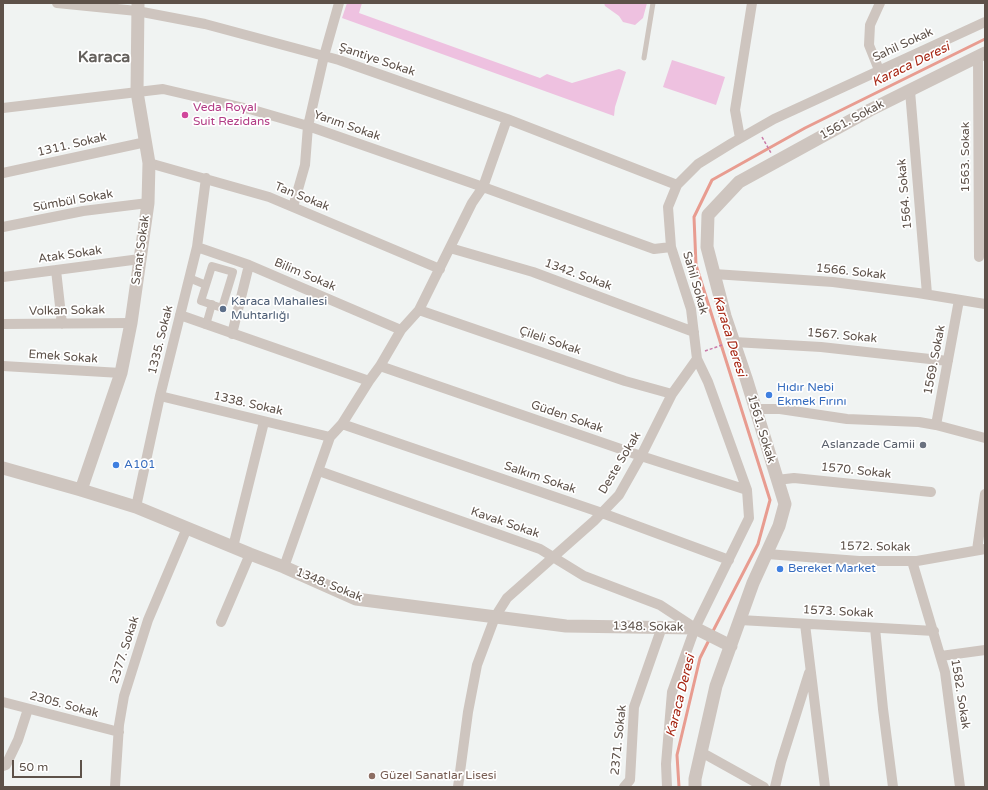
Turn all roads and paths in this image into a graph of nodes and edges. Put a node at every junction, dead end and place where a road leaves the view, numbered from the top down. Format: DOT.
graph roads {
  1 [pos="57,3"];
  2 [pos="339,3"];
  3 [pos="653,3"];
  4 [pos="752,3"];
  5 [pos="880,3"];
  6 [pos="137,7"];
  7 [pos="985,22"];
  8 [pos="982,55"];
  9 [pos="324,56"];
  10 [pos="644,58"];
  11 [pos="879,70"];
  12 [pos="910,91"];
  13 [pos="137,92"];
  14 [pos="3,108"];
  15 [pos="507,119"];
  16 [pos="308,126"];
  17 [pos="758,128"];
  18 [pos="740,138"];
  19 [pos="146,142"];
  20 [pos="775,162"];
  21 [pos="149,163"];
  22 [pos="3,173"];
  23 [pos="206,178"];
  24 [pos="677,185"];
  25 [pos="483,187"];
  26 [pos="148,202"];
  27 [pos="293,207"];
  28 [pos="3,227"];
  29 [pos="197,247"];
  30 [pos="671,247"];
  31 [pos="450,248"];
  32 [pos="227,258"];
  33 [pos="979,258"];
  34 [pos="140,259"];
  35 [pos="249,265"];
  36 [pos="224,269"];
  37 [pos="440,269"];
  38 [pos="56,270"];
  39 [pos="714,274"];
  40 [pos="3,277"];
  41 [pos="189,278"];
  42 [pos="206,285"];
  43 [pos="227,292"];
  44 [pos="927,294"];
  45 [pos="241,298"];
  46 [pos="959,300"];
  47 [pos="212,304"];
  48 [pos="985,304"];
  49 [pos="419,310"];
  50 [pos="180,315"];
  51 [pos="130,323"];
  52 [pos="3,324"];
  53 [pos="62,324"];
  54 [pos="206,325"];
  55 [pos="401,330"];
  56 [pos="694,332"];
  57 [pos="232,334"];
  58 [pos="734,342"];
  59 [pos="697,356"];
  60 [pos="948,361"];
  61 [pos="3,366"];
  62 [pos="380,366"];
  63 [pos="121,373"];
  64 [pos="369,381"];
  65 [pos="672,394"];
  66 [pos="160,396"];
  67 [pos="756,409"];
  68 [pos="264,422"];
  69 [pos="342,424"];
  70 [pos="936,426"];
  71 [pos="330,437"];
  72 [pos="985,438"];
  73 [pos="641,456"];
  74 [pos="3,468"];
  75 [pos="318,471"];
  76 [pos="777,480"];
  77 [pos="81,490"];
  78 [pos="747,490"];
  79 [pos="931,492"];
  80 [pos="985,494"];
  81 [pos="136,507"];
  82 [pos="602,513"];
  83 [pos="187,528"];
  84 [pos="233,547"];
  85 [pos="982,552"];
  86 [pos="250,554"];
  87 [pos="767,554"];
  88 [pos="554,558"];
  89 [pos="729,560"];
  90 [pos="912,561"];
  91 [pos="284,567"];
  92 [pos="495,617"];
  93 [pos="740,620"];
  94 [pos="221,622"];
  95 [pos="805,624"];
  96 [pos="662,627"];
  97 [pos="695,628"];
  98 [pos="875,628"];
  99 [pos="934,631"];
  100 [pos="731,646"];
  101 [pos="985,650"];
  102 [pos="941,656"];
  103 [pos="811,669"];
  104 [pos="3,702"];
  105 [pos="28,709"];
  106 [pos="119,732"];
  107 [pos="701,752"];
  108 [pos="3,766"];
  109 [pos="115,787"];
  110 [pos="458,787"];
  111 [pos="624,787"];
  112 [pos="667,787"];
  113 [pos="696,787"];
  114 [pos="764,787"];
  115 [pos="776,787"];
  116 [pos="825,787"];
  117 [pos="893,787"];
  118 [pos="960,787"];
  1 -- 6 [label="street, Şantiye Sokak"];
  2 -- 9 [label="street"];
  3 -- 10 [label="lane"];
  4 -- 18 [label="street"];
  5 -- 11 [label="street"];
  6 -- 9 [label="street, Şantiye Sokak"];
  6 -- 13 [label="street, Sanat Sokak"];
  7 -- 11 [label="street, Sahil Sokak"];
  8 -- 12 [label="street, 1561. Sokak"];
  8 -- 33 [label="street, 1563. Sokak"];
  9 -- 15 [label="street, Şantiye Sokak"];
  9 -- 16 [label="street"];
  11 -- 17 [label="street, Sahil Sokak"];
  12 -- 20 [label="street, 1561. Sokak"];
  12 -- 44 [label="street, 1564. Sokak"];
  13 -- 14 [label="street, Yarım Sokak"];
  13 -- 16 [label="street, Yarım Sokak"];
  13 -- 19 [label="street, Sanat Sokak"];
  15 -- 24 [label="street, Şantiye Sokak"];
  15 -- 25 [label="street"];
  16 -- 25 [label="street, Yarım Sokak"];
  16 -- 27 [label="street"];
  17 -- 18 [label="street, Sahil Sokak"];
  17 -- 20 [label="path"];
  18 -- 24 [label="street, Sahil Sokak"];
  19 -- 21 [label="street, Sanat Sokak"];
  19 -- 22 [label="street, 1311. Sokak"];
  20 -- 39 [label="street, 1561. Sokak"];
  21 -- 23 [label="street, Tan Sokak"];
  21 -- 26 [label="street, Sanat Sokak"];
  23 -- 27 [label="street, Tan Sokak"];
  23 -- 29 [label="street, 1335. Sokak"];
  24 -- 30 [label="street, Sahil Sokak"];
  25 -- 30 [label="street, Yarım Sokak"];
  25 -- 31 [label="street"];
  26 -- 28 [label="street, Sümbül Sokak"];
  26 -- 34 [label="street, Sanat Sokak"];
  27 -- 37 [label="street, Tan Sokak"];
  29 -- 32 [label="street, Bilim Sokak"];
  29 -- 41 [label="street, 1335. Sokak"];
  30 -- 56 [label="street, Sahil Sokak"];
  31 -- 37 [label="street"];
  31 -- 56 [label="street, 1342. Sokak"];
  32 -- 35 [label="street, Bilim Sokak"];
  32 -- 36 [label="street"];
  34 -- 38 [label="street, Atak Sokak"];
  34 -- 51 [label="street, Sanat Sokak"];
  35 -- 45 [label="street"];
  35 -- 55 [label="street, Bilim Sokak"];
  36 -- 42 [label="street"];
  36 -- 43 [label="street"];
  37 -- 49 [label="street"];
  38 -- 40 [label="street, Atak Sokak"];
  38 -- 53 [label="street"];
  39 -- 44 [label="street, 1566. Sokak"];
  39 -- 58 [label="street, 1561. Sokak"];
  41 -- 42 [label="street"];
  41 -- 50 [label="street, 1335. Sokak"];
  42 -- 47 [label="street"];
  43 -- 45 [label="street"];
  43 -- 47 [label="street"];
  44 -- 46 [label="street, 1566. Sokak"];
  45 -- 57 [label="street"];
  46 -- 48 [label="street, 1566. Sokak"];
  46 -- 60 [label="street, 1569. Sokak"];
  47 -- 54 [label="street"];
  49 -- 55 [label="street"];
  49 -- 65 [label="street, Çileli Sokak"];
  50 -- 54 [label="street"];
  50 -- 66 [label="street, 1335. Sokak"];
  51 -- 53 [label="street, Volkan Sokak"];
  51 -- 63 [label="street, Sanat Sokak"];
  52 -- 53 [label="street, Volkan Sokak"];
  54 -- 57 [label="street"];
  55 -- 62 [label="street"];
  56 -- 59 [label="street, Sahil Sokak"];
  57 -- 64 [label="street"];
  58 -- 59 [label="path"];
  58 -- 60 [label="street, 1567. Sokak"];
  58 -- 67 [label="street, 1561. Sokak"];
  59 -- 65 [label="street, Deste Sokak"];
  59 -- 78 [label="street, Sahil Sokak"];
  60 -- 70 [label="street, 1569. Sokak"];
  61 -- 63 [label="street, Emek Sokak"];
  62 -- 64 [label="street"];
  62 -- 73 [label="street, Güden Sokak"];
  63 -- 77 [label="street, Sanat Sokak"];
  64 -- 69 [label="street"];
  65 -- 73 [label="street, Deste Sokak"];
  66 -- 68 [label="street, 1338. Sokak"];
  66 -- 81 [label="street, 1335. Sokak"];
  67 -- 70 [label="street"];
  67 -- 76 [label="street, 1561. Sokak"];
  68 -- 71 [label="street, 1338. Sokak"];
  68 -- 84 [label="street"];
  69 -- 71 [label="street"];
  69 -- 82 [label="street, Salkım Sokak"];
  70 -- 72 [label="street"];
  71 -- 75 [label="street"];
  73 -- 78 [label="street, Güden Sokak"];
  73 -- 82 [label="street, Deste Sokak"];
  74 -- 77 [label="street, 1348. Sokak"];
  75 -- 88 [label="street, Kavak Sokak"];
  75 -- 91 [label="street"];
  76 -- 79 [label="street, 1570. Sokak"];
  76 -- 87 [label="street, 1561. Sokak"];
  77 -- 81 [label="street, 1348. Sokak"];
  78 -- 89 [label="street, Sahil Sokak"];
  80 -- 85 [label="street"];
  81 -- 83 [label="street, 1348. Sokak"];
  82 -- 88 [label="street, Deste Sokak"];
  82 -- 89 [label="street, Salkım Sokak"];
  83 -- 84 [label="street, 1348. Sokak"];
  83 -- 106 [label="street, 2377. Sokak"];
  84 -- 86 [label="street, 1348. Sokak"];
  85 -- 90 [label="street, 1572. Sokak"];
  86 -- 91 [label="street, 1348. Sokak"];
  86 -- 94 [label="street"];
  87 -- 90 [label="street, 1572. Sokak"];
  87 -- 93 [label="street, 1561. Sokak"];
  88 -- 92 [label="street, Deste Sokak"];
  88 -- 97 [label="street, Kavak Sokak"];
  89 -- 97 [label="street, Sahil Sokak"];
  90 -- 99 [label="street, 1582. Sokak"];
  91 -- 92 [label="street, 1348. Sokak"];
  92 -- 96 [label="street, 1348. Sokak"];
  92 -- 110 [label="street, Deste Sokak"];
  93 -- 95 [label="street, 1573. Sokak"];
  93 -- 100 [label="street, 1561. Sokak"];
  95 -- 98 [label="street, 1573. Sokak"];
  95 -- 103 [label="street"];
  96 -- 97 [label="street, 1348. Sokak"];
  96 -- 111 [label="street, 2371. Sokak"];
  97 -- 100 [label="street"];
  97 -- 112 [label="street, Sahil Sokak"];
  98 -- 99 [label="street, 1573. Sokak"];
  98 -- 117 [label="street"];
  99 -- 102 [label="street, 1582. Sokak"];
  100 -- 107 [label="street, 1561. Sokak"];
  101 -- 102 [label="street"];
  102 -- 118 [label="street, 1582. Sokak"];
  103 -- 115 [label="street"];
  103 -- 116 [label="street"];
  104 -- 105 [label="street, 2305. Sokak"];
  105 -- 106 [label="street, 2305. Sokak"];
  105 -- 108 [label="street"];
  106 -- 109 [label="street, 2377. Sokak"];
  107 -- 113 [label="street, 1561. Sokak"];
  107 -- 114 [label="street"];
}
